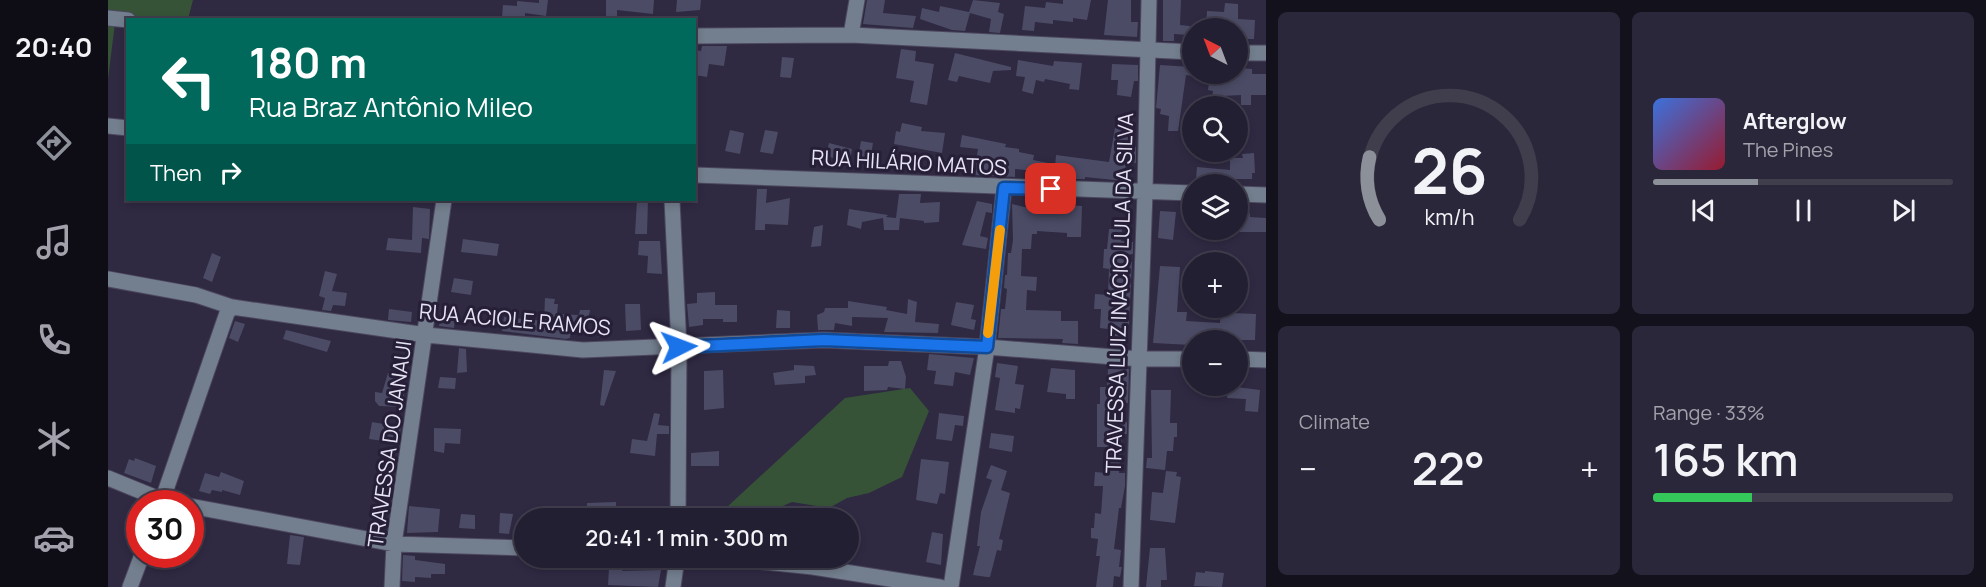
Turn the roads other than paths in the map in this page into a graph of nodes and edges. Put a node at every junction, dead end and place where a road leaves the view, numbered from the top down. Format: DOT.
graph roads {
  1 [pos="857,0"];
  2 [pos="1149,0"];
  3 [pos="108,18"];
  4 [pos="126,20"];
  5 [pos="851,35"];
  6 [pos="696,36"];
  7 [pos="1146,51"];
  8 [pos="1182,52"];
  9 [pos="1248,53"];
  10 [pos="1266,53"];
  11 [pos="108,126"];
  12 [pos="126,128"];
  13 [pos="696,174"];
  14 [pos="1004,188"];
  15 [pos="1145,192"];
  16 [pos="1182,193"];
  17 [pos="1248,194"];
  18 [pos="1266,195"];
  19 [pos="444,201"];
  20 [pos="672,201"];
  21 [pos="108,279"];
  22 [pos="232,307"];
  23 [pos="426,335"];
  24 [pos="679,347"];
  25 [pos="987,347"];
  26 [pos="1140,359"];
  27 [pos="1182,359"];
  28 [pos="1248,359"];
  29 [pos="1266,360"];
  30 [pos="108,478"];
  31 [pos="135,490"];
  32 [pos="166,490"];
  33 [pos="678,508"];
  34 [pos="204,509"];
  35 [pos="394,544"];
  36 [pos="514,548"];
  37 [pos="137,568"];
  38 [pos="676,568"];
  39 [pos="819,568"];
  40 [pos="130,587"];
  41 [pos="392,587"];
  42 [pos="673,587"];
  43 [pos="940,587"];
  44 [pos="951,587"];
  45 [pos="1131,587"];
  1 -- 5 [label="street"];
  2 -- 7 [label="street, TRAVESSA LUIZ INÁCIO LULA DA SILVA"];
  3 -- 4 [label="street"];
  5 -- 6 [label="street"];
  5 -- 7 [label="street"];
  7 -- 8 [label="street"];
  7 -- 15 [label="street, TRAVESSA LUIZ INÁCIO LULA DA SILVA"];
  9 -- 10 [label="street"];
  11 -- 12 [label="street"];
  13 -- 14 [label="street, RUA HILÁRIO MATOS"];
  14 -- 15 [label="street, RUA HILÁRIO MATOS"];
  14 -- 25 [label="street"];
  15 -- 16 [label="street, RUA HILÁRIO MATOS"];
  15 -- 26 [label="street, TRAVESSA LUIZ INÁCIO LULA DA SILVA"];
  17 -- 18 [label="street"];
  19 -- 23 [label="street, TRAVESSA DO JANAUI"];
  20 -- 24 [label="street"];
  21 -- 22 [label="street, RUA ACIOLE RAMOS"];
  22 -- 23 [label="street, RUA ACIOLE RAMOS"];
  22 -- 32 [label="street"];
  23 -- 24 [label="street, RUA ACIOLE RAMOS"];
  23 -- 35 [label="street, TRAVESSA DO JANAUI"];
  24 -- 25 [label="street, RUA ACIOLE RAMOS"];
  24 -- 33 [label="street"];
  25 -- 26 [label="street, RUA ACIOLE RAMOS"];
  25 -- 44 [label="street"];
  26 -- 27 [label="street, RUA ACIOLE RAMOS"];
  26 -- 45 [label="street, TRAVESSA LUIZ INÁCIO LULA DA SILVA"];
  28 -- 29 [label="street"];
  30 -- 31 [label="street"];
  34 -- 35 [label="street"];
  35 -- 36 [label="street"];
  35 -- 41 [label="street, TRAVESSA DO JANAUI"];
  37 -- 40 [label="street"];
  38 -- 42 [label="street"];
  39 -- 43 [label="street"];
}
